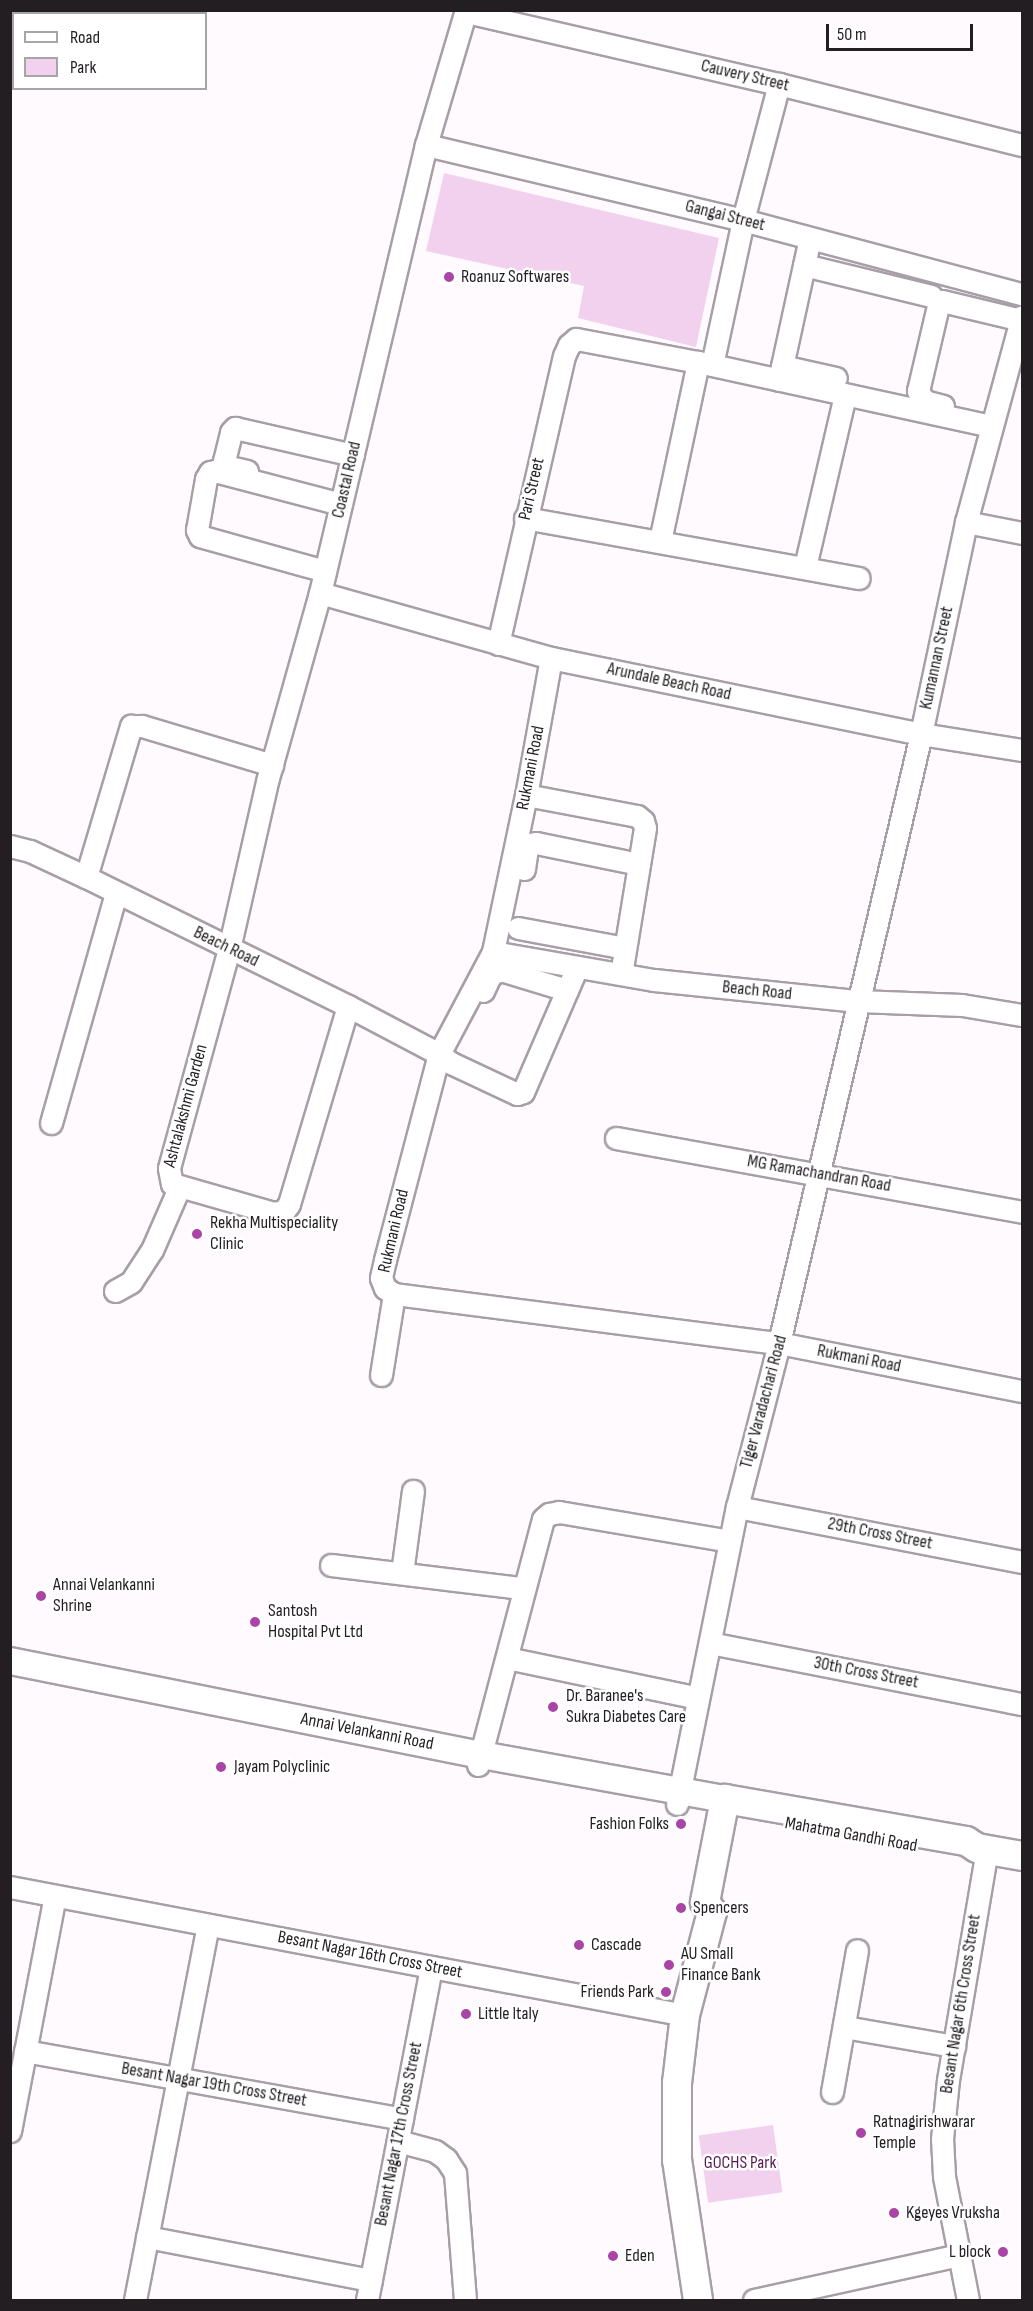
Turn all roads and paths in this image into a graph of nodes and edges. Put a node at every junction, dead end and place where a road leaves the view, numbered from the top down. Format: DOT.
graph roads {
  1 [pos="466,11"];
  2 [pos="779,84"];
  3 [pos="426,145"];
  4 [pos="1023,145"];
  5 [pos="744,220"];
  6 [pos="810,238"];
  7 [pos="804,265"];
  8 [pos="937,272"];
  9 [pos="1023,294"];
  10 [pos="931,296"];
  11 [pos="1022,318"];
  12 [pos="705,364"];
  13 [pos="781,373"];
  14 [pos="845,395"];
  15 [pos="992,422"];
  16 [pos="353,455"];
  17 [pos="342,499"];
  18 [pos="525,518"];
  19 [pos="966,522"];
  20 [pos="1023,533"];
  21 [pos="660,541"];
  22 [pos="805,567"];
  23 [pos="325,572"];
  24 [pos="859,578"];
  25 [pos="320,593"];
  26 [pos="498,644"];
  27 [pos="551,658"];
  28 [pos="921,734"];
  29 [pos="1023,750"];
  30 [pos="272,765"];
  31 [pos="526,795"];
  32 [pos="10,846"];
  33 [pos="639,864"];
  34 [pos="523,876"];
  35 [pos="86,877"];
  36 [pos="116,893"];
  37 [pos="518,928"];
  38 [pos="540,933"];
  39 [pos="625,948"];
  40 [pos="229,949"];
  41 [pos="493,952"];
  42 [pos="535,960"];
  43 [pos="577,967"];
  44 [pos="621,974"];
  45 [pos="567,990"];
  46 [pos="858,1001"];
  47 [pos="348,1006"];
  48 [pos="1023,1015"];
  49 [pos="445,1058"];
  50 [pos="51,1123"];
  51 [pos="616,1138"];
  52 [pos="819,1174"];
  53 [pos="179,1188"];
  54 [pos="1023,1212"];
  55 [pos="115,1291"];
  56 [pos="394,1293"];
  57 [pos="779,1343"];
  58 [pos="381,1375"];
  59 [pos="1023,1391"];
  60 [pos="413,1491"];
  61 [pos="737,1507"];
  62 [pos="730,1541"];
  63 [pos="1023,1562"];
  64 [pos="331,1565"];
  65 [pos="402,1574"];
  66 [pos="522,1588"];
  67 [pos="710,1643"];
  68 [pos="507,1658"];
  69 [pos="10,1661"];
  70 [pos="10,1678"];
  71 [pos="78,1681"];
  72 [pos="698,1698"];
  73 [pos="1023,1704"];
  74 [pos="480,1760"];
  75 [pos="679,1796"];
  76 [pos="733,1808"];
  77 [pos="982,1848"];
  78 [pos="1023,1856"];
  79 [pos="10,1887"];
  80 [pos="55,1896"];
  81 [pos="208,1925"];
  82 [pos="857,1950"];
  83 [pos="431,1967"];
  84 [pos="685,2016"];
  85 [pos="844,2027"];
  86 [pos="954,2046"];
  87 [pos="25,2051"];
  88 [pos="178,2079"];
  89 [pos="832,2092"];
  90 [pos="402,2119"];
  91 [pos="10,2131"];
  92 [pos="398,2141"];
  93 [pos="147,2237"];
  94 [pos="958,2255"];
  95 [pos="372,2295"];
  96 [pos="135,2301"];
  97 [pos="465,2301"];
  98 [pos="698,2301"];
  99 [pos="754,2301"];
  100 [pos="968,2301"];
  1 -- 2 [label="street, Cauvery Street"];
  1 -- 3 [label="street, Coastal Road"];
  2 -- 4 [label="street, Cauvery Street"];
  2 -- 5 [label="street"];
  3 -- 5 [label="street, Gangai Street"];
  3 -- 16 [label="street, Coastal Road"];
  5 -- 6 [label="street, Gangai Street"];
  5 -- 12 [label="street"];
  6 -- 7 [label="street"];
  6 -- 8 [label="street, Gangai Street"];
  7 -- 10 [label="street"];
  7 -- 13 [label="street"];
  8 -- 9 [label="street, Gangai Street"];
  8 -- 10 [label="street"];
  10 -- 13 [label="street"];
  11 -- 15 [label="street, Kumannan Street"];
  11 -- 15 [label="street"];
  12 -- 13 [label="street"];
  12 -- 18 [label="street, Pari Street"];
  12 -- 21 [label="street"];
  13 -- 14 [label="street"];
  14 -- 15 [label="street"];
  14 -- 22 [label="street"];
  15 -- 19 [label="street, Kumannan Street"];
  16 -- 17 [label="street, Coastal Road"];
  16 -- 17 [label="street"];
  17 -- 23 [label="street, Coastal Road"];
  17 -- 23 [label="street"];
  18 -- 21 [label="street"];
  18 -- 26 [label="street, Pari Street"];
  19 -- 20 [label="street"];
  19 -- 28 [label="street, Kumannan Street"];
  21 -- 22 [label="street"];
  22 -- 24 [label="street"];
  23 -- 25 [label="street, Coastal Road"];
  25 -- 26 [label="street, Arundale Beach Road"];
  25 -- 30 [label="street, Coastal Road"];
  26 -- 27 [label="street, Arundale Beach Road"];
  27 -- 28 [label="street, Arundale Beach Road"];
  27 -- 31 [label="street, Rukmani Road"];
  28 -- 29 [label="street, Arundale Beach Road"];
  28 -- 46 [label="street, Kumannan Street"];
  30 -- 35 [label="street"];
  30 -- 40 [label="street, Coastal Road"];
  31 -- 33 [label="street"];
  31 -- 41 [label="street, Rukmani Road"];
  32 -- 35 [label="street, Beach Road"];
  33 -- 34 [label="street"];
  33 -- 39 [label="street"];
  35 -- 36 [label="street, Beach Road"];
  36 -- 40 [label="street, Beach Road"];
  36 -- 50 [label="street"];
  37 -- 38 [label="street"];
  38 -- 39 [label="street"];
  38 -- 42 [label="street"];
  39 -- 44 [label="street"];
  40 -- 47 [label="street, Beach Road"];
  40 -- 53 [label="street, Ashtalakshmi Garden"];
  41 -- 42 [label="street, Beach Road"];
  41 -- 49 [label="street, Rukmani Road"];
  42 -- 43 [label="street, Beach Road"];
  43 -- 44 [label="street, Beach Road"];
  43 -- 45 [label="street"];
  44 -- 46 [label="street, Beach Road"];
  45 -- 49 [label="street"];
  45 -- 49 [label="street, Beach Road"];
  46 -- 48 [label="street, Beach Road"];
  46 -- 52 [label="street, Tiger Varadachari Road"];
  47 -- 49 [label="street, Beach Road"];
  47 -- 53 [label="street, Ashtalakshmi Garden"];
  49 -- 56 [label="street, Rukmani Road"];
  51 -- 52 [label="street, MG Ramachandran Road"];
  52 -- 54 [label="street, MG Ramachandran Road"];
  52 -- 57 [label="street, Tiger Varadachari Road"];
  53 -- 55 [label="street"];
  56 -- 57 [label="street, Rukmani Road"];
  56 -- 58 [label="street"];
  57 -- 59 [label="street, Rukmani Road"];
  57 -- 61 [label="street, Tiger Varadachari Road"];
  60 -- 65 [label="street"];
  61 -- 62 [label="street, Tiger Varadachari Road"];
  61 -- 63 [label="street, 29th Cross Street"];
  62 -- 66 [label="street"];
  62 -- 67 [label="street, Tiger Varadachari Road"];
  64 -- 65 [label="street"];
  65 -- 66 [label="street"];
  66 -- 68 [label="street"];
  67 -- 72 [label="street, Tiger Varadachari Road"];
  67 -- 73 [label="street, 30th Cross Street"];
  68 -- 72 [label="street"];
  68 -- 74 [label="street"];
  69 -- 71 [label="street, Annai Velankanni Road"];
  70 -- 71 [label="street, Annai Velankanni Road"];
  71 -- 74 [label="street, Annai Velankanni Road"];
  72 -- 75 [label="street, Tiger Varadachari Road"];
  74 -- 75 [label="street, Annai Velankanni Road"];
  75 -- 76 [label="street, Annai Velankanni Road"];
  76 -- 77 [label="main road, Mahatma Gandhi Road"];
  76 -- 84 [label="main road"];
  77 -- 78 [label="main road, Mahatma Gandhi Road"];
  77 -- 86 [label="street, Besant Nagar 6th Cross Street"];
  79 -- 80 [label="street, Besant Nagar 16th Cross Street"];
  80 -- 81 [label="street, Besant Nagar 16th Cross Street"];
  80 -- 87 [label="street"];
  81 -- 83 [label="street, Besant Nagar 16th Cross Street"];
  81 -- 88 [label="street"];
  82 -- 85 [label="street"];
  83 -- 84 [label="street, Besant Nagar 16th Cross Street"];
  83 -- 90 [label="street, Besant Nagar 17th Cross Street"];
  84 -- 98 [label="main road"];
  85 -- 86 [label="street"];
  85 -- 89 [label="street"];
  86 -- 94 [label="street, Besant Nagar 6th Cross Street"];
  87 -- 88 [label="street, Besant Nagar 19th Cross Street"];
  87 -- 91 [label="street"];
  88 -- 90 [label="street, Besant Nagar 19th Cross Street"];
  88 -- 93 [label="street"];
  90 -- 92 [label="street, Besant Nagar 17th Cross Street"];
  92 -- 95 [label="street, Besant Nagar 17th Cross Street"];
  92 -- 97 [label="street"];
  93 -- 95 [label="street"];
  93 -- 96 [label="street"];
  94 -- 99 [label="street"];
  94 -- 100 [label="street, Besant Nagar 6th Cross Street"];
}
